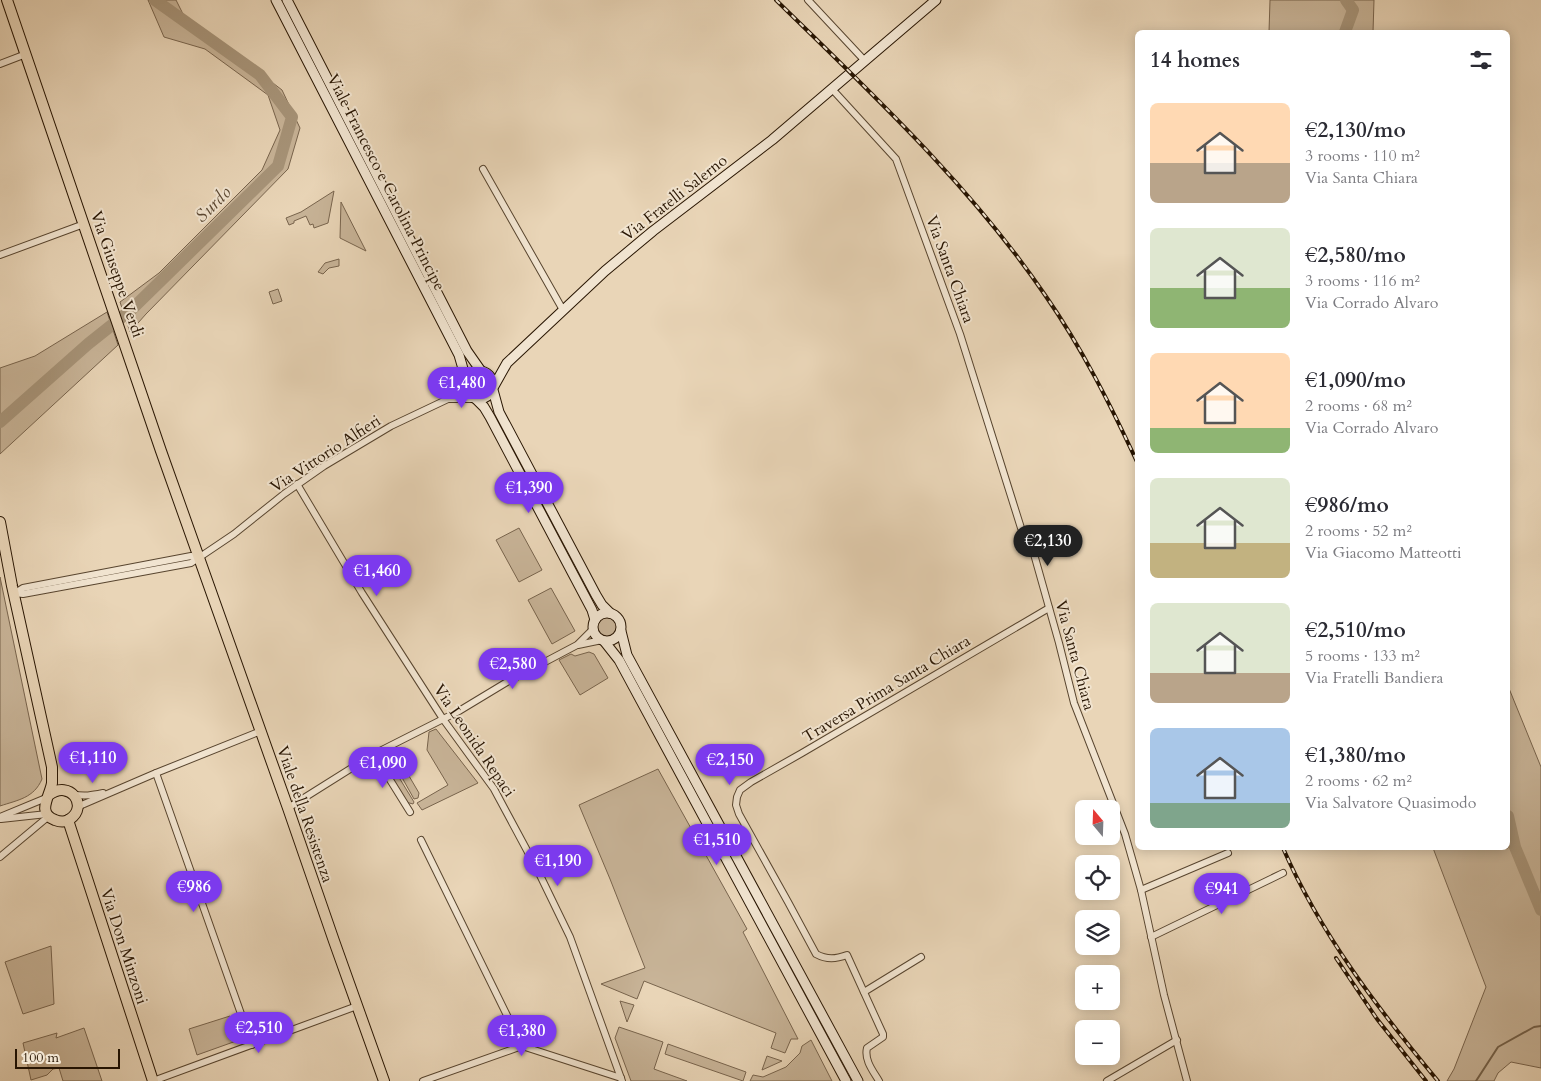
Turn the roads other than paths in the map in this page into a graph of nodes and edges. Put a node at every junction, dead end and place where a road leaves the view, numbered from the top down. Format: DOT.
graph roads {
  1 [pos="7,0"];
  2 [pos="276,0"];
  3 [pos="287,0"];
  4 [pos="808,0"];
  5 [pos="936,0"];
  6 [pos="26,54"];
  7 [pos="865,61"];
  8 [pos="0,64"];
  9 [pos="832,89"];
  10 [pos="483,169"];
  11 [pos="84,224"];
  12 [pos="0,255"];
  13 [pos="563,310"];
  14 [pos="507,363"];
  15 [pos="483,371"];
  16 [pos="465,381"];
  17 [pos="493,388"];
  18 [pos="448,399"];
  19 [pos="476,399"];
  20 [pos="297,484"];
  21 [pos="0,522"];
  22 [pos="1,534"];
  23 [pos="199,558"];
  24 [pos="14,593"];
  25 [pos="1049,608"];
  26 [pos="610,613"];
  27 [pos="594,624"];
  28 [pos="621,631"];
  29 [pos="603,641"];
  30 [pos="576,645"];
  31 [pos="443,719"];
  32 [pos="261,731"];
  33 [pos="374,754"];
  34 [pos="156,773"];
  35 [pos="111,792"];
  36 [pos="72,794"];
  37 [pos="48,796"];
  38 [pos="78,807"];
  39 [pos="288,808"];
  40 [pos="410,812"];
  41 [pos="48,815"];
  42 [pos="0,818"];
  43 [pos="68,820"];
  44 [pos="422,840"];
  45 [pos="1228,853"];
  46 [pos="0,857"];
  47 [pos="1283,874"];
  48 [pos="1141,890"];
  49 [pos="1151,937"];
  50 [pos="921,957"];
  51 [pos="864,992"];
  52 [pos="357,1006"];
  53 [pos="1177,1040"];
  54 [pos="252,1045"];
  55 [pos="522,1046"];
  56 [pos="622,1080"];
  57 [pos="153,1081"];
  58 [pos="384,1081"];
  59 [pos="422,1081"];
  60 [pos="846,1081"];
  61 [pos="858,1081"];
  62 [pos="879,1081"];
  63 [pos="1107,1081"];
  64 [pos="1188,1081"];
  1 -- 6 [label="main road, Via Giuseppe Verdi"];
  2 -- 16 [label="street, Viale Francesco e Carolina Principe"];
  3 -- 15 [label="street, Viale Francesco e Carolina Principe"];
  4 -- 7 [label="street"];
  5 -- 7 [label="street, Via Fratelli Salerno"];
  6 -- 8 [label="street"];
  6 -- 11 [label="main road, Via Giuseppe Verdi"];
  7 -- 9 [label="street, Via Fratelli Salerno"];
  9 -- 13 [label="street, Via Fratelli Salerno"];
  9 -- 25 [label="street, Via Santa Chiara"];
  10 -- 13 [label="street"];
  11 -- 12 [label="street"];
  11 -- 23 [label="main road, Via Giuseppe Verdi"];
  13 -- 14 [label="street, Via Fratelli Salerno"];
  14 -- 15 [label="street, Via Fratelli Salerno"];
  14 -- 17 [label="street, Via Fratelli Salerno"];
  15 -- 16 [label="street"];
  15 -- 17 [label="street, Viale Francesco e Carolina Principe"];
  16 -- 18 [label="street, Via Vittorio Alfieri"];
  16 -- 19 [label="street, Viale Francesco e Carolina Principe"];
  17 -- 19 [label="street"];
  17 -- 26 [label="street, Viale Francesco e Carolina Principe"];
  18 -- 19 [label="street, Via Vittorio Alfieri"];
  18 -- 20 [label="street, Via Vittorio Alfieri"];
  19 -- 27 [label="street, Viale Francesco e Carolina Principe"];
  20 -- 23 [label="street, Via Vittorio Alfieri"];
  20 -- 31 [label="street, Via Leonida Repaci"];
  21 -- 22 [label="main road"];
  22 -- 24 [label="main road"];
  23 -- 24 [label="street"];
  23 -- 32 [label="main road, Viale della Resistenza"];
  24 -- 37 [label="main road"];
  25 -- 48 [label="street, Via Santa Chiara"];
  25 -- 51 [label="street, Traversa Prima Santa Chiara"];
  26 -- 27 [label="street"];
  26 -- 28 [label="street, Viale Francesco e Carolina Principe"];
  27 -- 29 [label="street, Viale Francesco e Carolina Principe"];
  27 -- 30 [label="street"];
  28 -- 29 [label="street"];
  28 -- 61 [label="street, Viale Francesco e Carolina Principe"];
  29 -- 30 [label="street"];
  29 -- 60 [label="street, Viale Francesco e Carolina Principe"];
  30 -- 31 [label="street"];
  31 -- 33 [label="street"];
  31 -- 56 [label="street, Via Leonida Repaci"];
  32 -- 34 [label="street"];
  32 -- 39 [label="main road, Viale della Resistenza"];
  33 -- 39 [label="street"];
  33 -- 40 [label="street"];
  34 -- 35 [label="street"];
  34 -- 54 [label="street"];
  35 -- 36 [label="street"];
  35 -- 38 [label="street"];
  36 -- 37 [label="main road"];
  36 -- 38 [label="main road"];
  37 -- 41 [label="main road"];
  37 -- 42 [label="street"];
  38 -- 43 [label="main road"];
  39 -- 52 [label="main road, Viale della Resistenza"];
  41 -- 42 [label="street"];
  41 -- 43 [label="main road"];
  41 -- 46 [label="street"];
  43 -- 57 [label="main road, Via Don Minzoni"];
  44 -- 55 [label="street"];
  45 -- 48 [label="street"];
  47 -- 49 [label="street"];
  48 -- 49 [label="street, Via Santa Chiara"];
  49 -- 53 [label="street, Via Santa Chiara"];
  50 -- 51 [label="street"];
  51 -- 62 [label="street, Traversa Prima Santa Chiara"];
  52 -- 54 [label="street"];
  52 -- 58 [label="main road, Viale della Resistenza"];
  53 -- 63 [label="street"];
  53 -- 64 [label="street, Via Santa Chiara"];
  54 -- 57 [label="street"];
  55 -- 56 [label="street"];
  55 -- 59 [label="street"];
}
